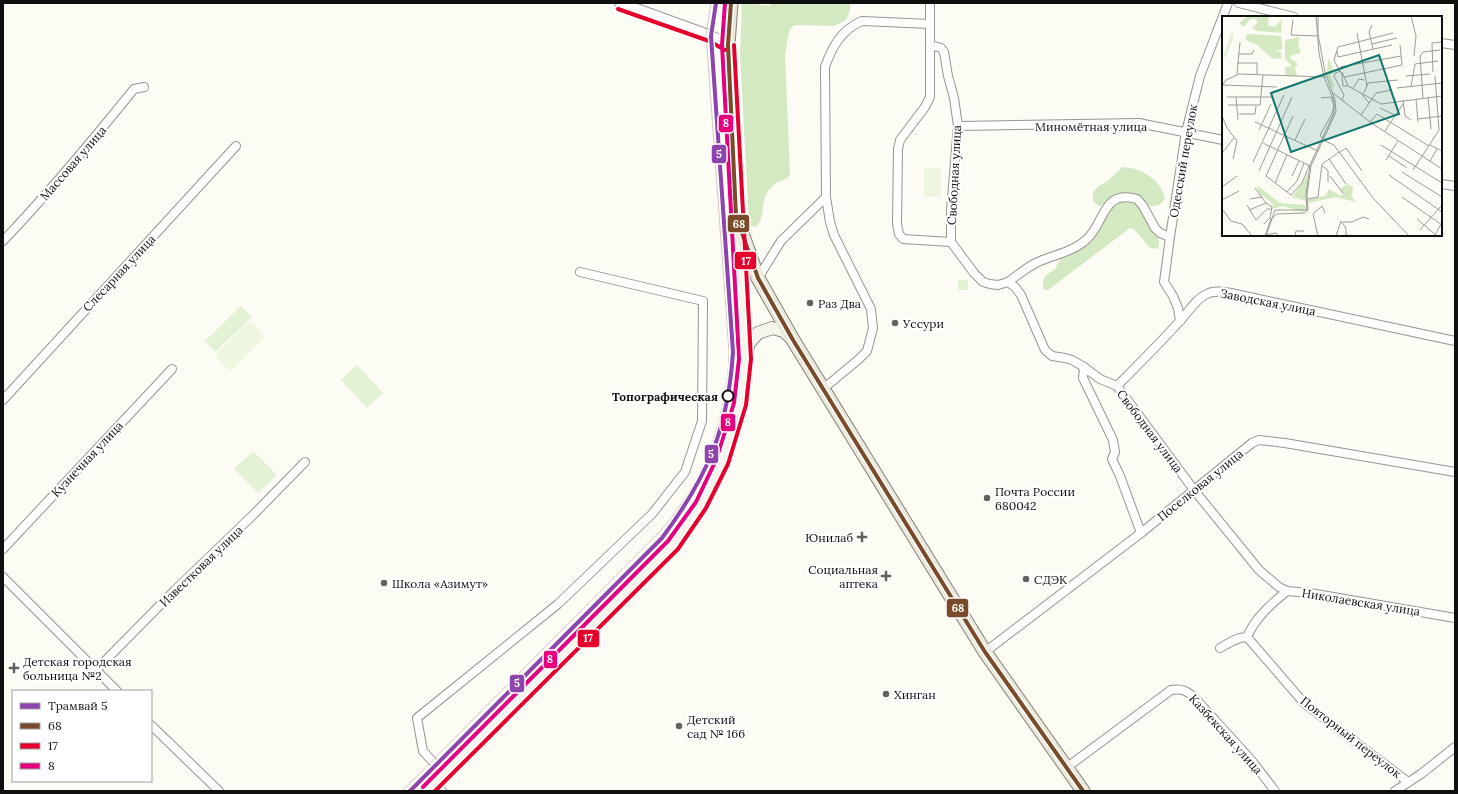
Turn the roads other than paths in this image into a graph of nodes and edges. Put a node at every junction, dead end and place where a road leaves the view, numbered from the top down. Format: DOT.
graph roads {
  1 [pos="620,3"];
  2 [pos="731,3"];
  3 [pos="930,3"];
  4 [pos="1228,3"];
  5 [pos="1239,3"];
  6 [pos="1223,16"];
  7 [pos="1290,16"];
  8 [pos="1222,19"];
  9 [pos="930,24"];
  10 [pos="1442,43"];
  11 [pos="728,45"];
  12 [pos="930,45"];
  13 [pos="1455,45"];
  14 [pos="144,87"];
  15 [pos="958,126"];
  16 [pos="1186,132"];
  17 [pos="1222,140"];
  18 [pos="236,146"];
  19 [pos="1442,184"];
  20 [pos="1455,186"];
  21 [pos="826,197"];
  22 [pos="736,216"];
  23 [pos="1170,237"];
  24 [pos="3,241"];
  25 [pos="951,242"];
  26 [pos="580,272"];
  27 [pos="758,278"];
  28 [pos="1008,282"];
  29 [pos="1180,321"];
  30 [pos="793,340"];
  31 [pos="1455,341"];
  32 [pos="745,359"];
  33 [pos="1084,367"];
  34 [pos="172,369"];
  35 [pos="1117,386"];
  36 [pos="823,389"];
  37 [pos="3,400"];
  38 [pos="305,462"];
  39 [pos="1455,472"];
  40 [pos="1194,490"];
  41 [pos="1141,533"];
  42 [pos="3,549"];
  43 [pos="3,577"];
  44 [pos="1287,591"];
  45 [pos="1455,618"];
  46 [pos="1247,637"];
  47 [pos="1220,648"];
  48 [pos="985,652"];
  49 [pos="96,670"];
  50 [pos="116,690"];
  51 [pos="152,726"];
  52 [pos="1455,747"];
  53 [pos="1066,768"];
  54 [pos="444,774"];
  55 [pos="1408,782"];
  56 [pos="435,788"];
  57 [pos="219,791"];
  58 [pos="1083,791"];
  59 [pos="1274,791"];
  60 [pos="1395,791"];
  1 -- 11 [label="street"];
  2 -- 11 [label="main road"];
  3 -- 9 [label="street"];
  4 -- 6 [label="street, Одесский переулок"];
  5 -- 7 [label="street"];
  8 -- 16 [label="street, Одесский переулок"];
  9 -- 12 [label="street"];
  9 -- 21 [label="street"];
  10 -- 13 [label="street"];
  11 -- 22 [label="main road"];
  12 -- 15 [label="street, Свободная улица"];
  12 -- 25 [label="street"];
  14 -- 24 [label="street, Массовая улица"];
  15 -- 16 [label="street, Миномётная улица"];
  15 -- 25 [label="street, Свободная улица"];
  16 -- 17 [label="street, Миномётная улица"];
  16 -- 23 [label="street, Одесский переулок"];
  18 -- 37 [label="street, Слесарная улица"];
  19 -- 20 [label="street"];
  21 -- 27 [label="street"];
  21 -- 36 [label="street"];
  22 -- 27 [label="main road"];
  22 -- 32 [label="main road"];
  23 -- 28 [label="street"];
  23 -- 29 [label="street, Одесский переулок"];
  25 -- 28 [label="street, Свободная улица"];
  26 -- 54 [label="street"];
  27 -- 30 [label="main road"];
  28 -- 33 [label="street, Свободная улица"];
  29 -- 31 [label="street, Заводская улица"];
  29 -- 35 [label="street, Заводская улица"];
  30 -- 32 [label="main road"];
  30 -- 36 [label="main road"];
  32 -- 54 [label="main road"];
  33 -- 35 [label="street, Свободная улица"];
  33 -- 41 [label="street"];
  34 -- 42 [label="street, Кузнечная улица"];
  35 -- 40 [label="street, Свободная улица"];
  36 -- 48 [label="main road"];
  38 -- 49 [label="street, Известковая улица"];
  39 -- 40 [label="street, Поселковая улица"];
  40 -- 41 [label="street, Поселковая улица"];
  40 -- 44 [label="street, Свободная улица"];
  41 -- 48 [label="street, Поселковая улица"];
  43 -- 49 [label="street"];
  44 -- 45 [label="street, Николаевская улица"];
  44 -- 46 [label="street, Николаевская улица"];
  46 -- 47 [label="street"];
  46 -- 55 [label="street, Повторный переулок"];
  48 -- 53 [label="main road"];
  49 -- 50 [label="street"];
  51 -- 57 [label="street"];
  52 -- 55 [label="street"];
  53 -- 58 [label="main road"];
  53 -- 59 [label="street, Казбекская улица"];
  54 -- 56 [label="main road"];
  55 -- 60 [label="street"];
}
